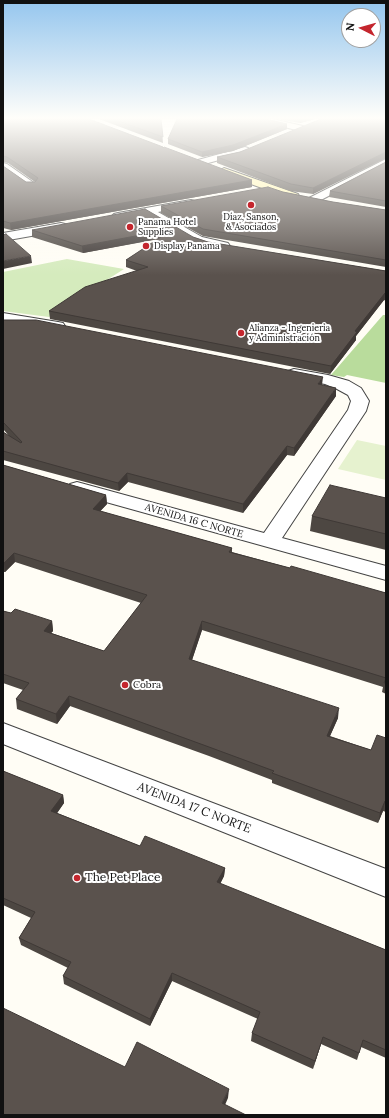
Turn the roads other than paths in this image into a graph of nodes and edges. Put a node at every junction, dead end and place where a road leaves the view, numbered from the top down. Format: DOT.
graph roads {
  1 [pos="11,171"];
  2 [pos="225,171"];
  3 [pos="371,171"];
  4 [pos="16,174"];
  5 [pos="3,176"];
  6 [pos="32,185"];
  7 [pos="270,188"];
  8 [pos="247,192"];
  9 [pos="313,200"];
  10 [pos="201,201"];
  11 [pos="326,203"];
  12 [pos="147,211"];
  13 [pos="109,218"];
  14 [pos="71,225"];
  15 [pos="3,238"];
  16 [pos="234,248"];
  17 [pos="3,317"];
  18 [pos="74,329"];
  19 [pos="282,371"];
  20 [pos="56,482"];
  21 [pos="269,542"];
  22 [pos="386,574"];
  23 [pos="3,733"];
  24 [pos="386,883"];
  1 -- 4 [label="street"];
  2 -- 7 [label="street"];
  3 -- 9 [label="street"];
  4 -- 5 [label="street"];
  4 -- 6 [label="street"];
  7 -- 8 [label="street"];
  7 -- 9 [label="street"];
  9 -- 11 [label="street"];
  10 -- 12 [label="street"];
  12 -- 13 [label="street"];
  12 -- 16 [label="street"];
  14 -- 15 [label="street"];
  17 -- 18 [label="street"];
  19 -- 21 [label="street"];
  20 -- 21 [label="street, AVENIDA 16 C NORTE"];
  21 -- 22 [label="street, AVENIDA 16 C NORTE"];
  23 -- 24 [label="street, AVENIDA 17 C NORTE"];
}
